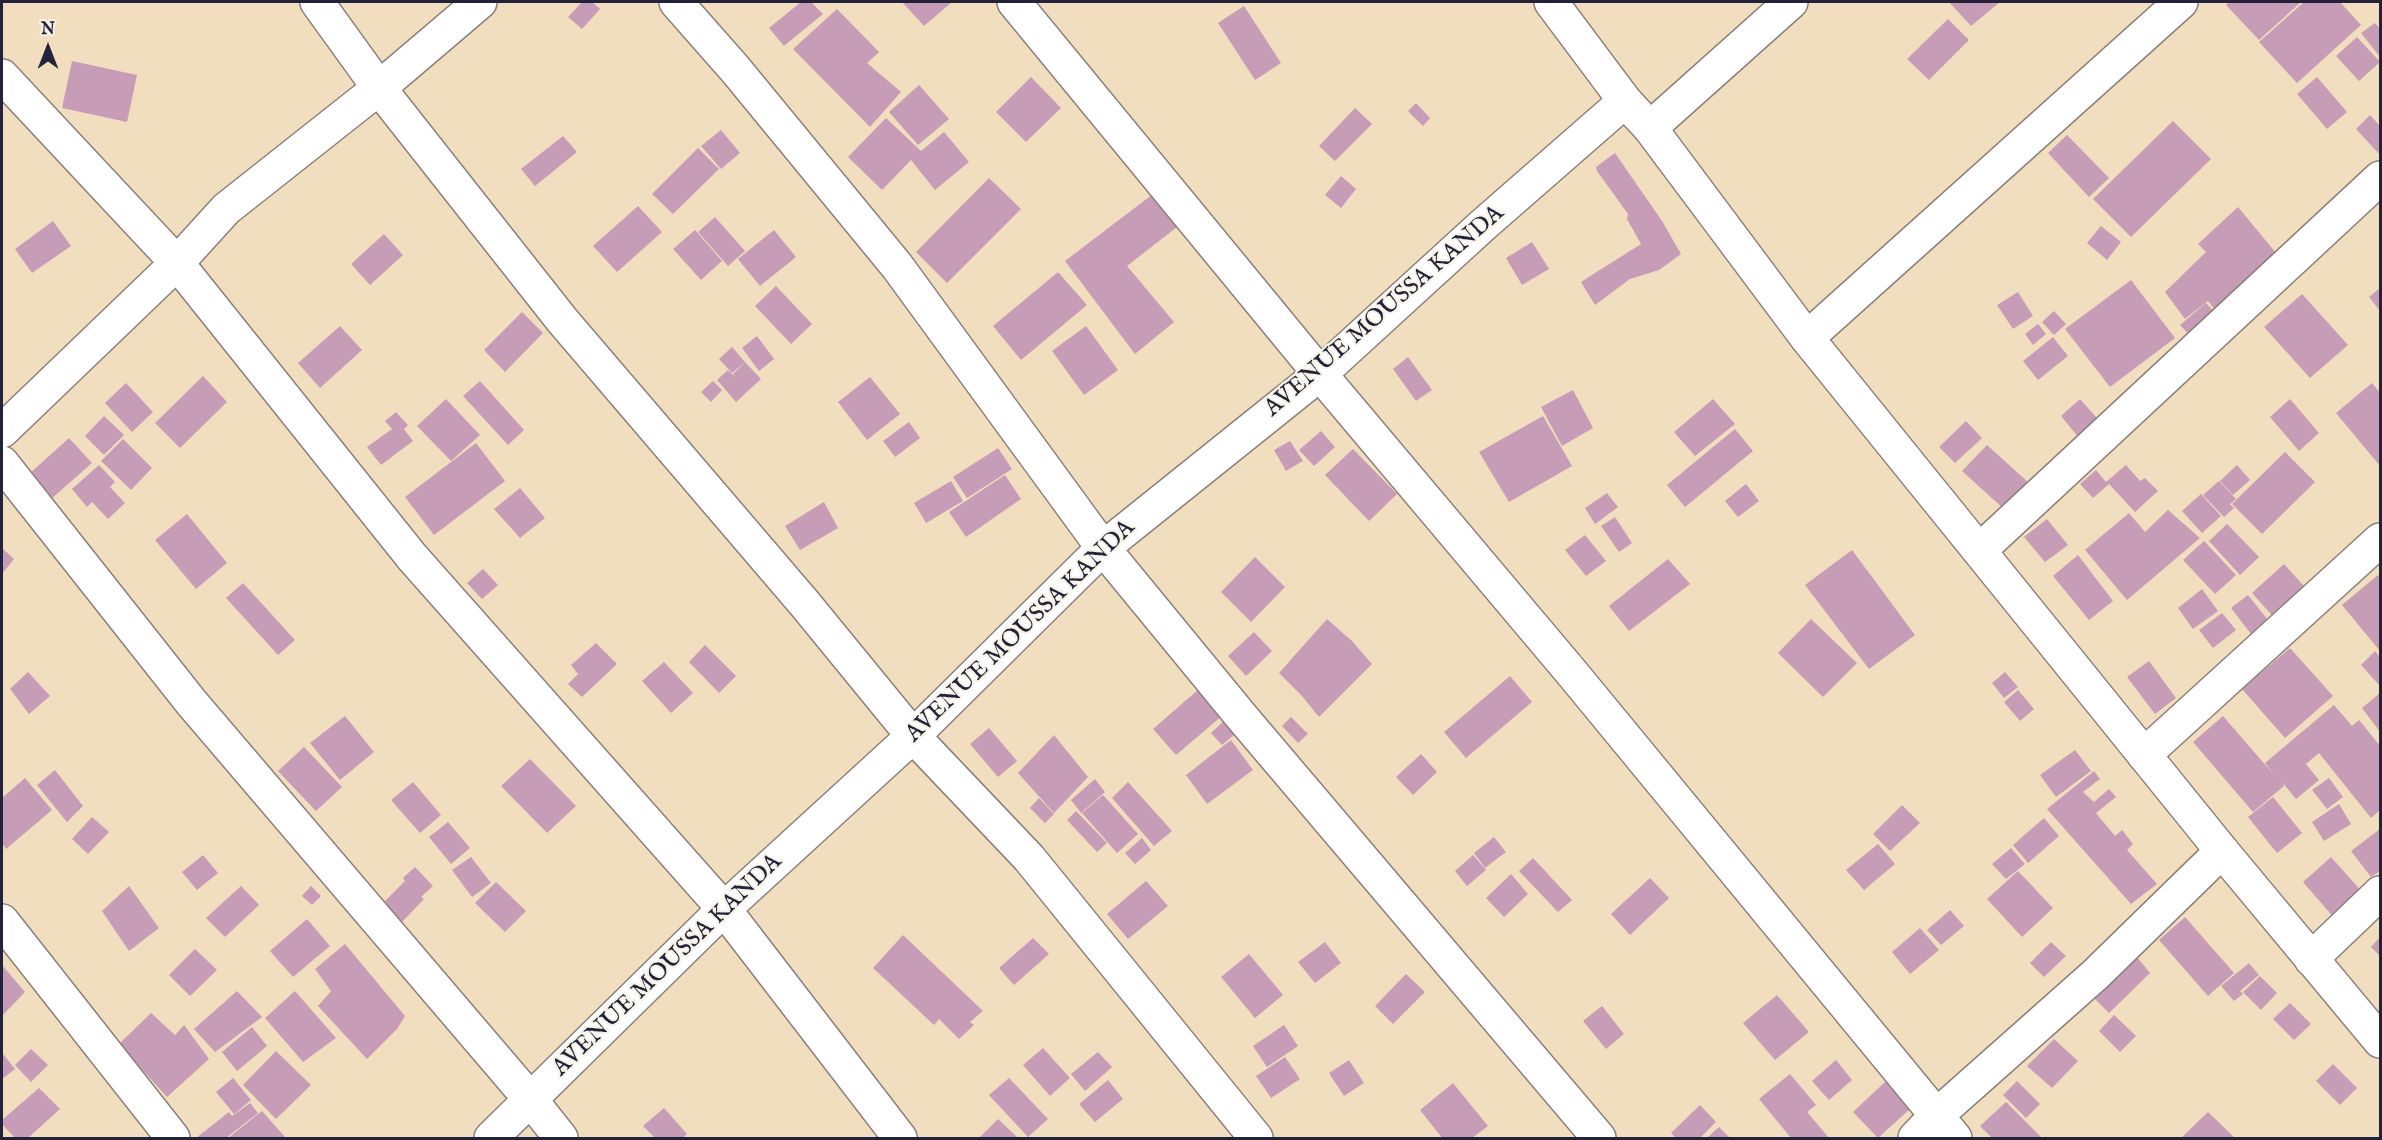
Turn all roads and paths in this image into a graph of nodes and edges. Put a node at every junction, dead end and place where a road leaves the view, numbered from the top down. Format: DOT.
graph roads {
  1 [pos="316,2"];
  2 [pos="480,2"];
  3 [pos="676,2"];
  4 [pos="1014,2"];
  5 [pos="1551,2"];
  6 [pos="1791,2"];
  7 [pos="2181,2"];
  8 [pos="2,76"];
  9 [pos="379,88"];
  10 [pos="1625,101"];
  11 [pos="1650,128"];
  12 [pos="2380,178"];
  13 [pos="177,263"];
  14 [pos="1807,338"];
  15 [pos="1320,374"];
  16 [pos="2,431"];
  17 [pos="2,463"];
  18 [pos="2380,540"];
  19 [pos="1103,548"];
  20 [pos="1980,550"];
  21 [pos="913,736"];
  22 [pos="2144,755"];
  23 [pos="2222,851"];
  24 [pos="2380,893"];
  25 [pos="724,909"];
  26 [pos="2,921"];
  27 [pos="2311,959"];
  28 [pos="2380,1041"];
  29 [pos="530,1099"];
  30 [pos="1935,1131"];
  31 [pos="173,1138"];
  32 [pos="490,1138"];
  33 [pos="561,1138"];
  34 [pos="900,1138"];
  35 [pos="1256,1138"];
  36 [pos="1599,1138"];
  1 -- 9 [label="street"];
  2 -- 9 [label="street"];
  3 -- 19 [label="street"];
  4 -- 15 [label="street"];
  5 -- 10 [label="street"];
  6 -- 11 [label="street"];
  7 -- 14 [label="street"];
  8 -- 13 [label="street"];
  9 -- 13 [label="street"];
  9 -- 21 [label="street"];
  10 -- 11 [label="street"];
  10 -- 15 [label="street, AVENUE MOUSSA KANDA"];
  11 -- 14 [label="street"];
  12 -- 20 [label="street"];
  13 -- 16 [label="street"];
  13 -- 25 [label="street"];
  14 -- 20 [label="street"];
  15 -- 19 [label="street, AVENUE MOUSSA KANDA"];
  15 -- 30 [label="street"];
  17 -- 29 [label="street"];
  18 -- 22 [label="street"];
  19 -- 21 [label="street, AVENUE MOUSSA KANDA"];
  19 -- 36 [label="street"];
  20 -- 22 [label="street"];
  21 -- 25 [label="street, AVENUE MOUSSA KANDA"];
  21 -- 35 [label="street"];
  22 -- 23 [label="street"];
  23 -- 27 [label="street"];
  23 -- 30 [label="street"];
  24 -- 27 [label="street"];
  25 -- 29 [label="street, AVENUE MOUSSA KANDA"];
  25 -- 34 [label="street"];
  26 -- 31 [label="street"];
  27 -- 28 [label="street"];
  29 -- 32 [label="street, AVENUE MOUSSA KANDA"];
  29 -- 33 [label="street"];
}
